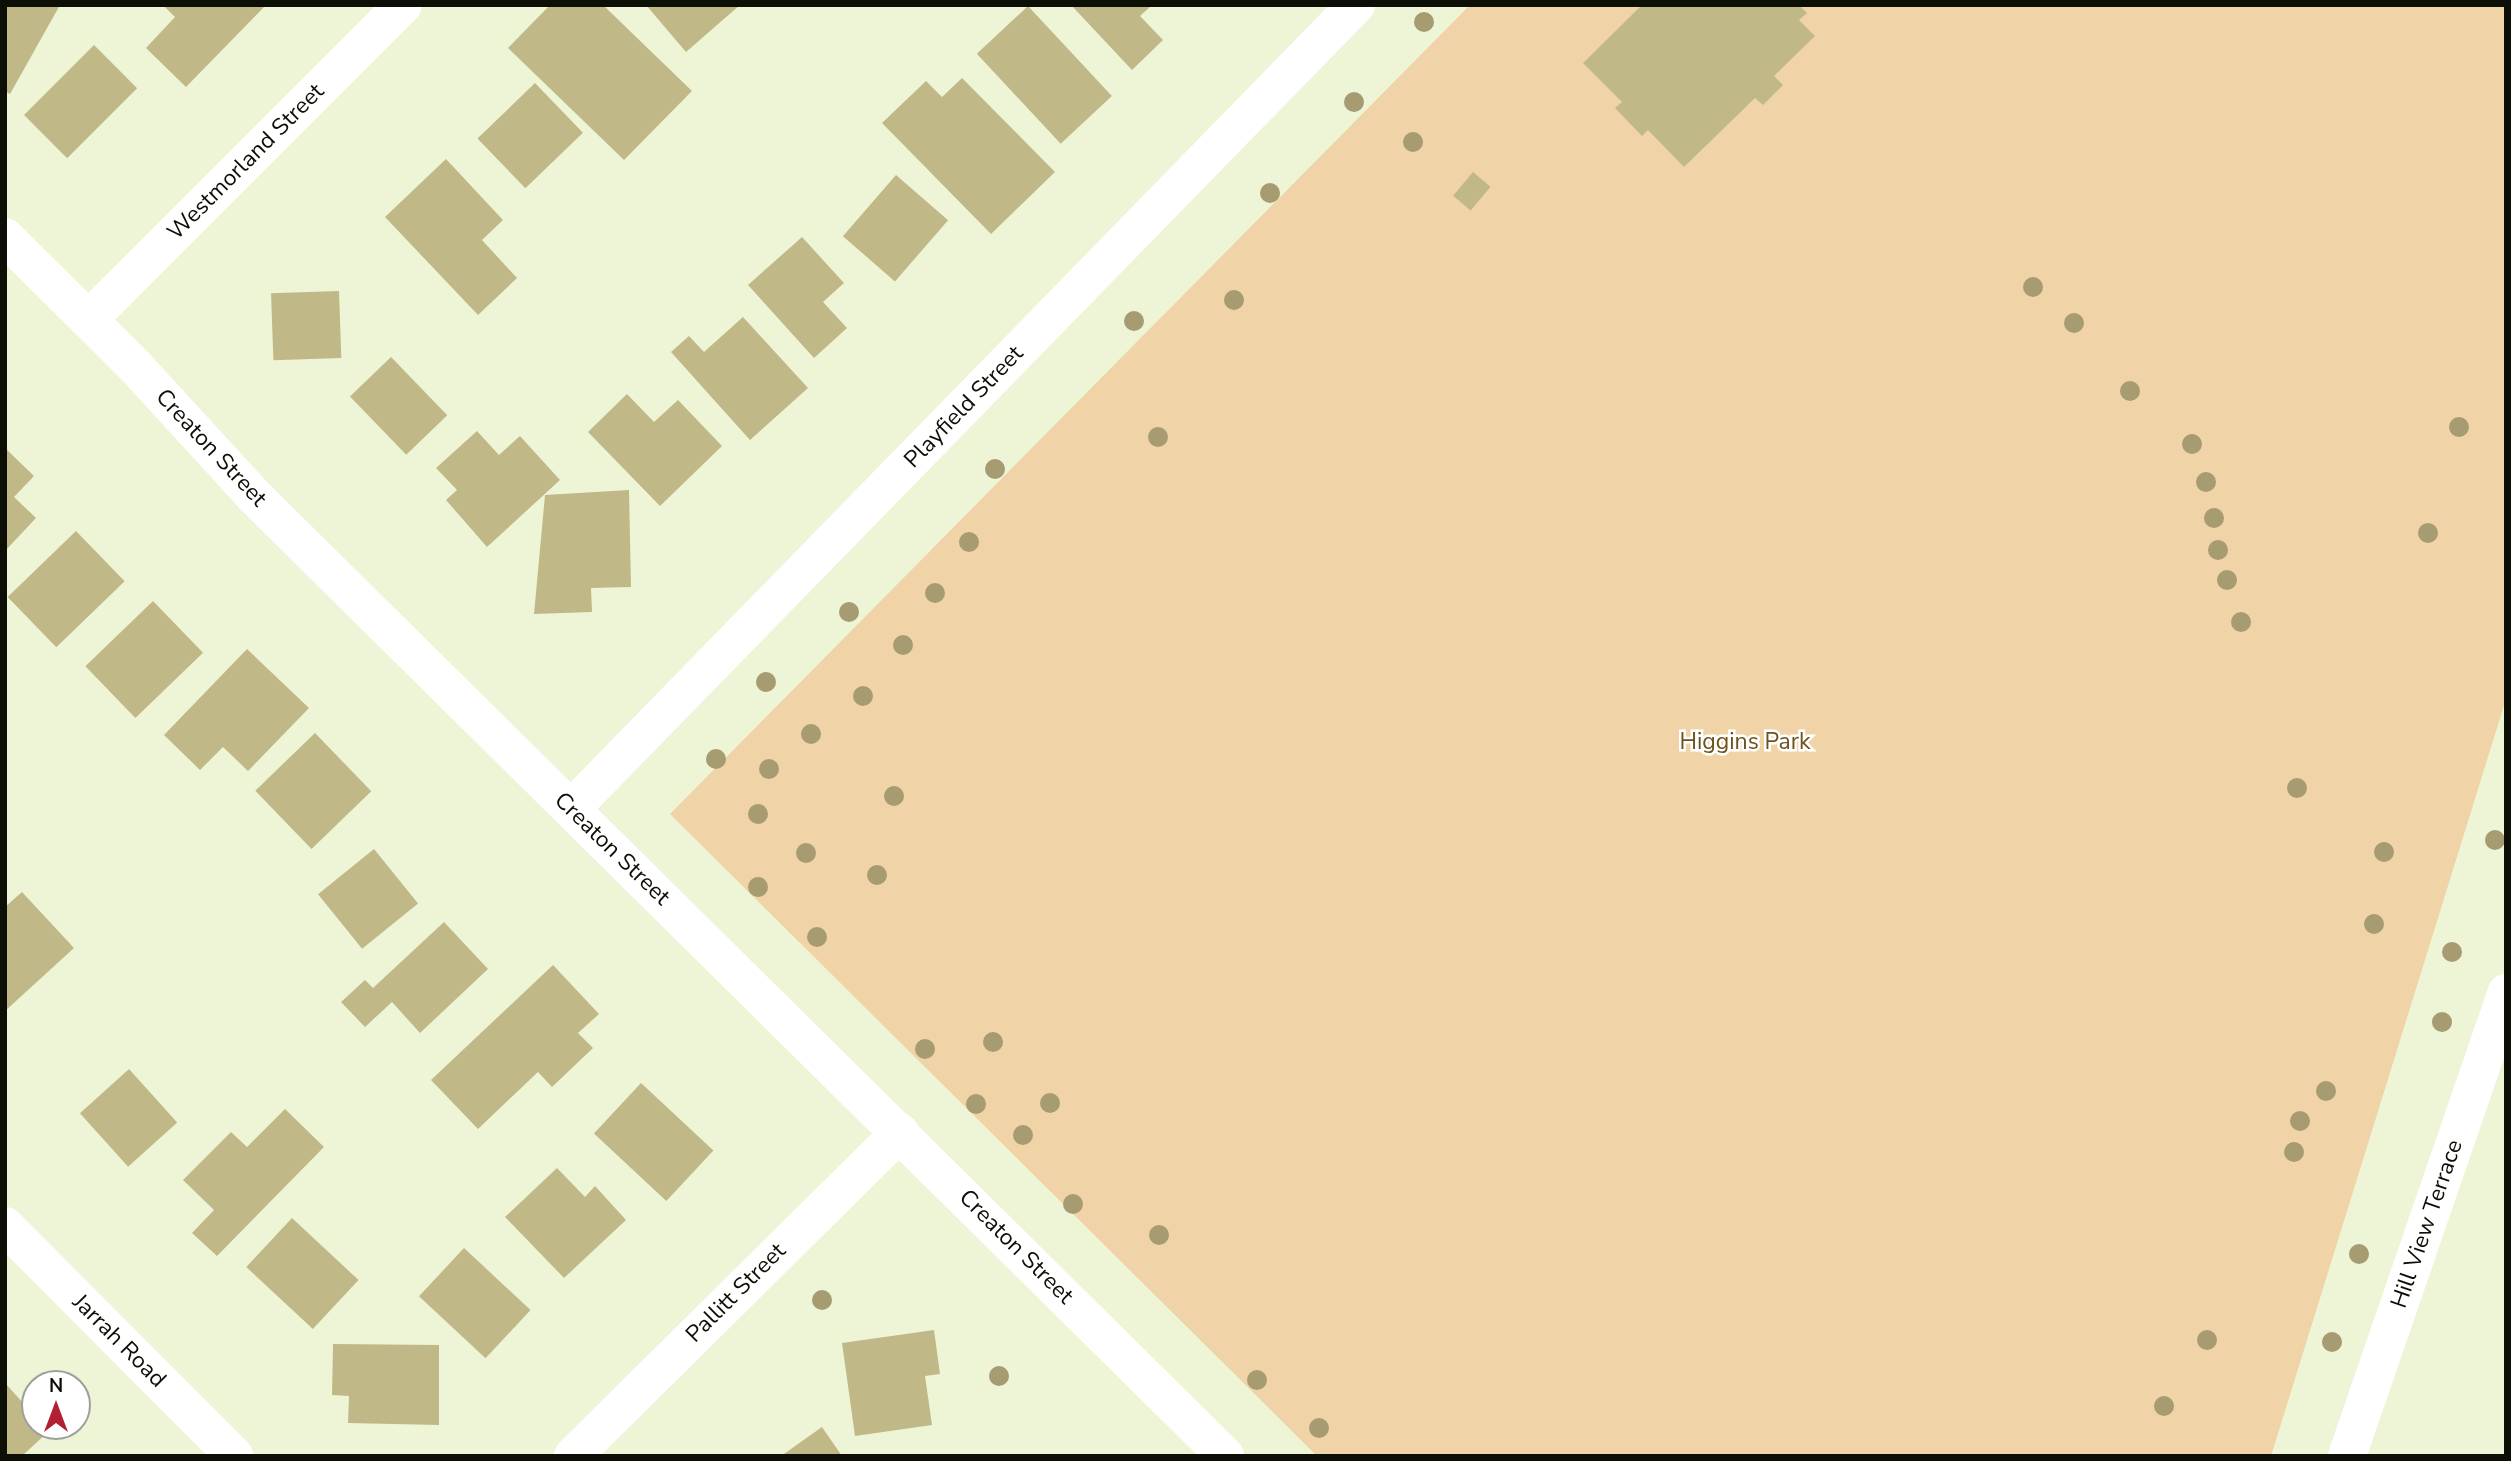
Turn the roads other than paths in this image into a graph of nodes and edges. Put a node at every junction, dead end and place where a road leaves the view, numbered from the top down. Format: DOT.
graph roads {
  1 [pos="403,5"];
  2 [pos="1356,5"];
  3 [pos="5,237"];
  4 [pos="89,319"];
  5 [pos="571,809"];
  6 [pos="2506,993"];
  7 [pos="900,1132"];
  8 [pos="5,1226"];
  9 [pos="234,1456"];
  10 [pos="573,1456"];
  11 [pos="1225,1456"];
  12 [pos="2347,1456"];
  1 -- 4 [label="street, Westmorland Street"];
  2 -- 5 [label="street, Playfield Street"];
  3 -- 4 [label="street, Creaton Street"];
  4 -- 5 [label="street, Creaton Street"];
  5 -- 7 [label="street, Creaton Street"];
  6 -- 12 [label="street, Hill View Terrace"];
  7 -- 10 [label="street, Pallitt Street"];
  7 -- 11 [label="street, Creaton Street"];
  8 -- 9 [label="street, Jarrah Road"];
}
